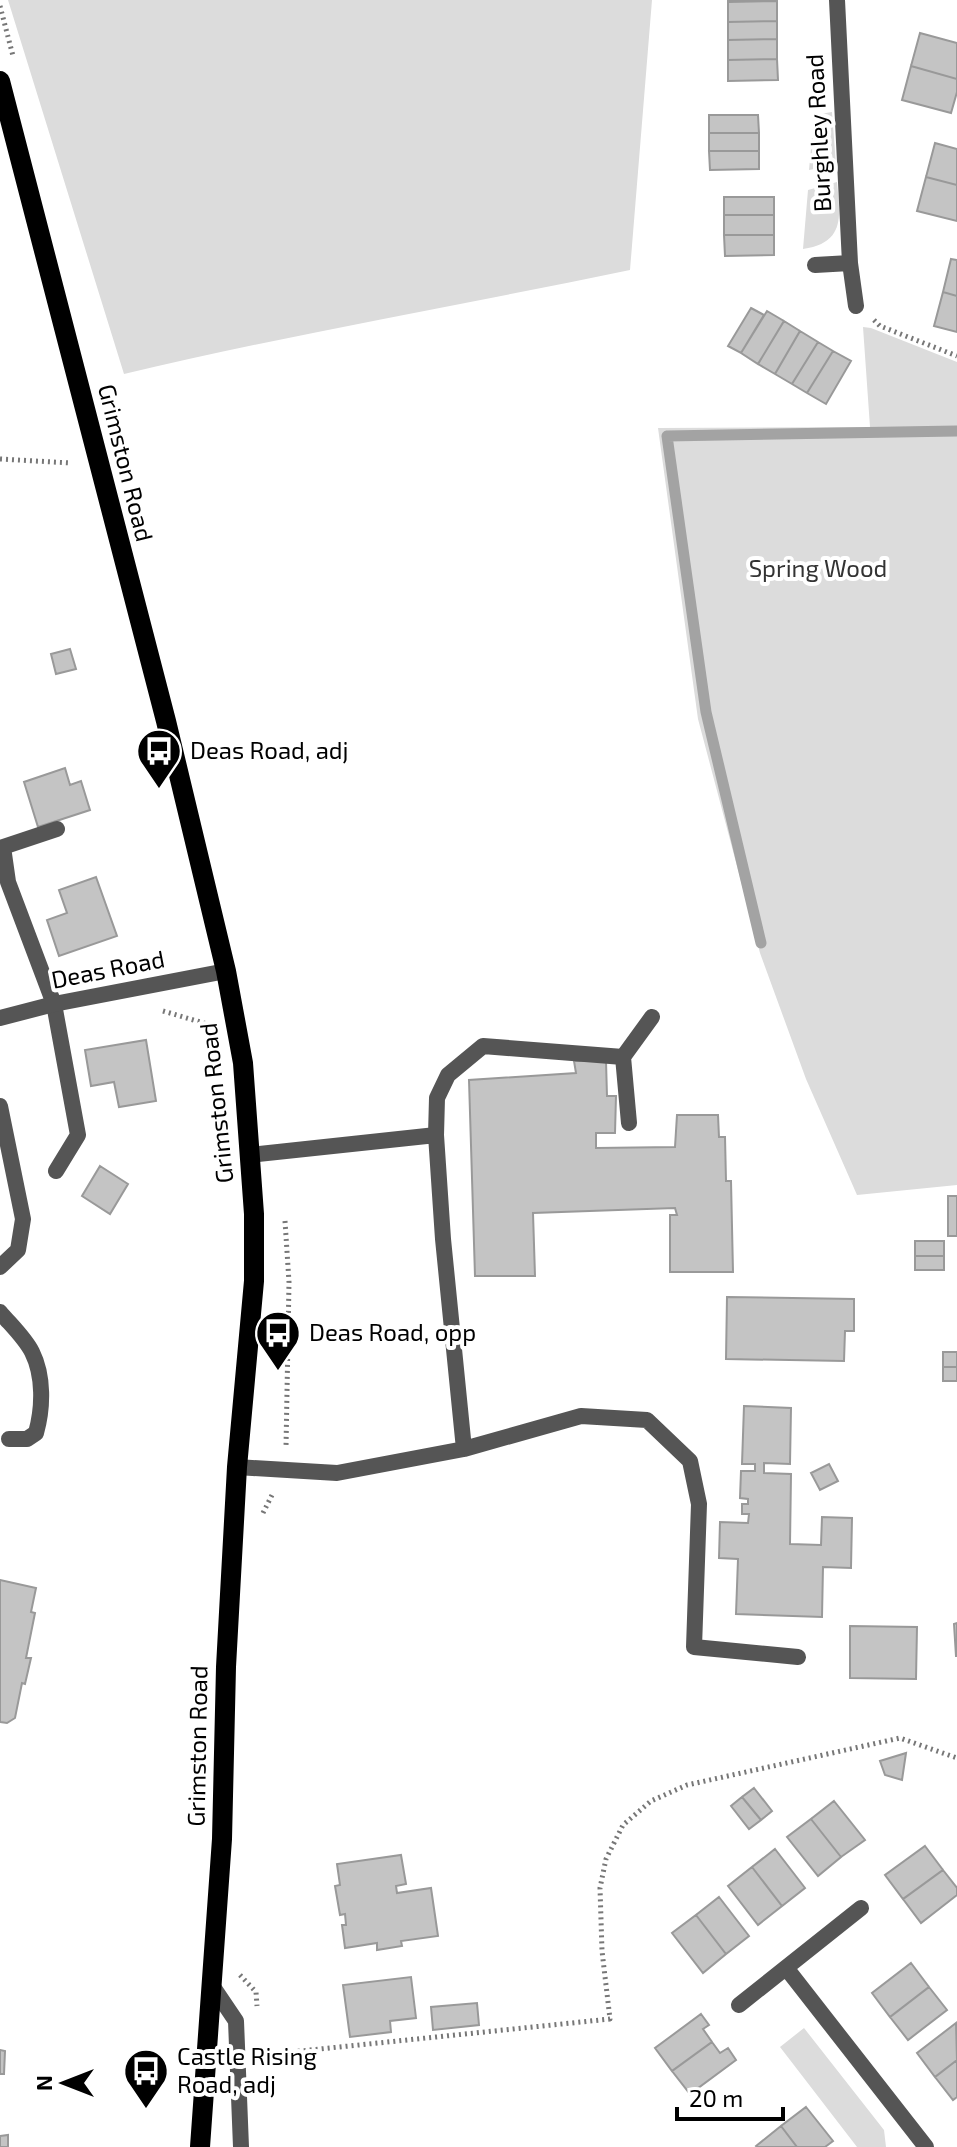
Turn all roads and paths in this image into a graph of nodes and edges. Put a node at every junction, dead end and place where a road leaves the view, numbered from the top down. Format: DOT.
graph roads {
  1 [pos="837,0"];
  2 [pos="0,6"];
  3 [pos="16,67"];
  4 [pos="0,81"];
  5 [pos="850,263"];
  6 [pos="815,265"];
  7 [pos="856,306"];
  8 [pos="957,356"];
  9 [pos="0,459"];
  10 [pos="98,464"];
  11 [pos="57,829"];
  12 [pos="226,971"];
  13 [pos="153,986"];
  14 [pos="54,1004"];
  15 [pos="652,1017"];
  16 [pos="0,1018"];
  17 [pos="209,1038"];
  18 [pos="623,1057"];
  19 [pos="0,1106"];
  20 [pos="629,1123"];
  21 [pos="436,1135"];
  22 [pos="250,1155"];
  23 [pos="56,1171"];
  24 [pos="254,1214"];
  25 [pos="0,1267"];
  26 [pos="0,1312"];
  27 [pos="9,1439"];
  28 [pos="464,1449"];
  29 [pos="237,1467"];
  30 [pos="286,1469"];
  31 [pos="258,1523"];
  32 [pos="798,1657"];
  33 [pos="957,1758"];
  34 [pos="861,1908"];
  35 [pos="234,1968"];
  36 [pos="787,1969"];
  37 [pos="211,1984"];
  38 [pos="739,2005"];
  39 [pos="257,2007"];
  40 [pos="259,2055"];
  41 [pos="200,2147"];
  42 [pos="241,2147"];
  43 [pos="926,2147"];
  1 -- 5 [label="street, Burghley Road"];
  2 -- 3 [label="path"];
  4 -- 10 [label="main road, Grimston Road"];
  5 -- 6 [label="street"];
  5 -- 7 [label="street, Burghley Road"];
  7 -- 8 [label="path"];
  9 -- 10 [label="path"];
  10 -- 12 [label="main road, Grimston Road"];
  11 -- 14 [label="street"];
  12 -- 13 [label="street, Deas Road"];
  12 -- 22 [label="main road, Grimston Road"];
  13 -- 14 [label="street, Deas Road"];
  13 -- 17 [label="path"];
  14 -- 16 [label="street, Deas Road"];
  14 -- 23 [label="street"];
  15 -- 18 [label="street"];
  18 -- 20 [label="street"];
  18 -- 21 [label="street"];
  19 -- 25 [label="street"];
  21 -- 22 [label="street"];
  21 -- 28 [label="street"];
  22 -- 24 [label="main road, Grimston Road"];
  24 -- 29 [label="main road, Grimston Road"];
  24 -- 30 [label="path"];
  26 -- 27 [label="street"];
  28 -- 30 [label="street"];
  28 -- 32 [label="street"];
  29 -- 30 [label="street"];
  29 -- 37 [label="main road, Grimston Road"];
  30 -- 31 [label="path"];
  33 -- 40 [label="path"];
  34 -- 36 [label="street"];
  35 -- 39 [label="path"];
  36 -- 38 [label="street"];
  36 -- 43 [label="street"];
  37 -- 41 [label="main road, Grimston Road"];
  37 -- 42 [label="street"];
}
